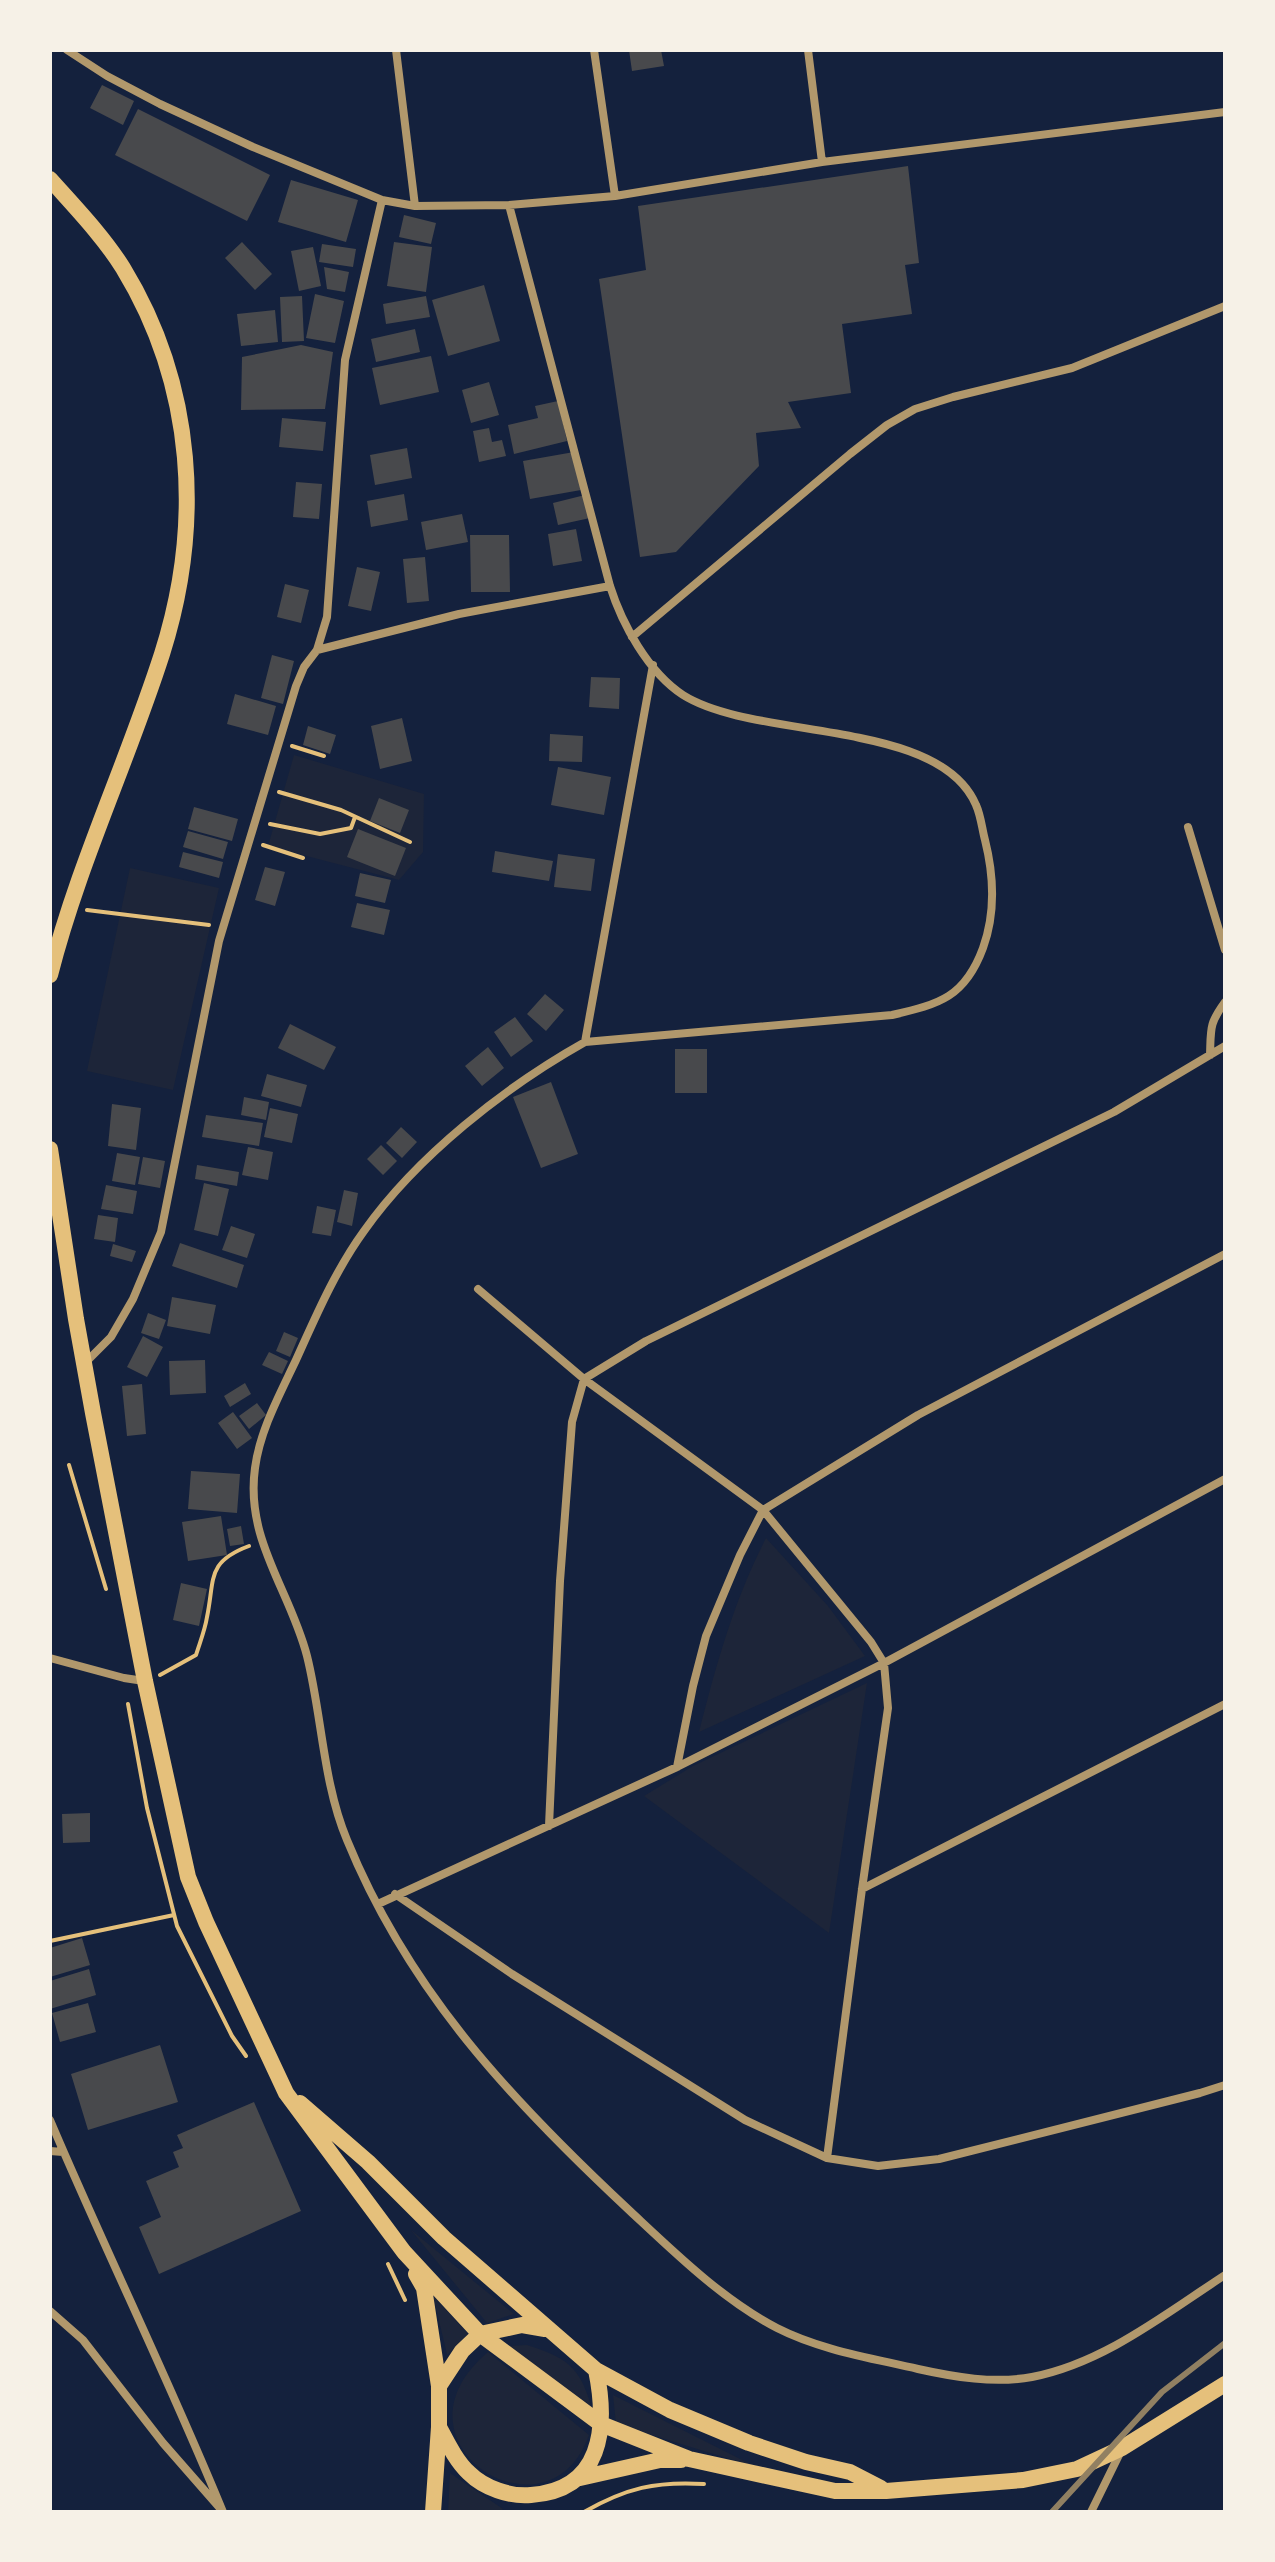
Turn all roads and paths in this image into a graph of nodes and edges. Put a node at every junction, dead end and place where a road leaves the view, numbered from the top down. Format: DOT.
graph roads {
  1 [pos="67,50"];
  2 [pos="396,50"];
  3 [pos="594,50"];
  4 [pos="808,50"];
  5 [pos="1225,112"];
  6 [pos="822,162"];
  7 [pos="50,179"];
  8 [pos="615,196"];
  9 [pos="382,200"];
  10 [pos="509,205"];
  11 [pos="415,206"];
  12 [pos="1225,306"];
  13 [pos="610,586"];
  14 [pos="632,637"];
  15 [pos="317,650"];
  16 [pos="653,665"];
  17 [pos="292,746"];
  18 [pos="324,756"];
  19 [pos="279,792"];
  20 [pos="356,817"];
  21 [pos="270,824"];
  22 [pos="1188,827"];
  23 [pos="410,842"];
  24 [pos="263,845"];
  25 [pos="303,858"];
  26 [pos="68,908"];
  27 [pos="223,927"];
  28 [pos="1225,950"];
  29 [pos="50,975"];
  30 [pos="1225,1002"];
  31 [pos="585,1042"];
  32 [pos="1225,1046"];
  33 [pos="1210,1055"];
  34 [pos="50,1149"];
  35 [pos="1225,1254"];
  36 [pos="478,1289"];
  37 [pos="84,1364"];
  38 [pos="584,1379"];
  39 [pos="1225,1479"];
  40 [pos="763,1510"];
  41 [pos="252,1546"];
  42 [pos="50,1658"];
  43 [pos="884,1663"];
  44 [pos="145,1681"];
  45 [pos="1225,1704"];
  46 [pos="677,1767"];
  47 [pos="549,1826"];
  48 [pos="862,1889"];
  49 [pos="395,1894"];
  50 [pos="378,1904"];
  51 [pos="174,1915"];
  52 [pos="50,1941"];
  53 [pos="1225,2085"];
  54 [pos="286,2093"];
  55 [pos="50,2120"];
  56 [pos="50,2151"];
  57 [pos="63,2152"];
  58 [pos="827,2158"];
  59 [pos="404,2252"];
  60 [pos="1225,2275"];
  61 [pos="50,2311"];
  62 [pos="546,2329"];
  63 [pos="480,2334"];
  64 [pos="596,2370"];
  65 [pos="1225,2384"];
  66 [pos="439,2386"];
  67 [pos="601,2424"];
  68 [pos="439,2427"];
  69 [pos="1122,2448"];
  70 [pos="689,2459"];
  71 [pos="580,2478"];
  72 [pos="886,2491"];
  73 [pos="550,2494"];
  74 [pos="223,2512"];
  75 [pos="433,2512"];
  76 [pos="526,2512"];
  77 [pos="1091,2512"];
  1 -- 9 [label="street"];
  2 -- 11 [label="street"];
  3 -- 8 [label="street"];
  4 -- 6 [label="street"];
  5 -- 6 [label="street"];
  6 -- 8 [label="street"];
  7 -- 26 [label="main road"];
  8 -- 10 [label="street"];
  9 -- 11 [label="street"];
  9 -- 15 [label="street"];
  10 -- 11 [label="street"];
  10 -- 13 [label="street"];
  12 -- 14 [label="street"];
  13 -- 14 [label="street"];
  13 -- 15 [label="street"];
  14 -- 16 [label="street"];
  15 -- 27 [label="street"];
  16 -- 31 [label="street"];
  16 -- 31 [label="street"];
  17 -- 18 [label="path"];
  19 -- 20 [label="path"];
  20 -- 21 [label="path"];
  20 -- 23 [label="path"];
  22 -- 28 [label="street"];
  24 -- 25 [label="path"];
  26 -- 27 [label="path"];
  26 -- 29 [label="main road"];
  27 -- 37 [label="street"];
  30 -- 33 [label="street"];
  31 -- 50 [label="street"];
  32 -- 33 [label="street"];
  33 -- 38 [label="street"];
  34 -- 37 [label="main road"];
  35 -- 40 [label="street"];
  36 -- 38 [label="street"];
  37 -- 44 [label="main road"];
  38 -- 40 [label="street"];
  38 -- 47 [label="street"];
  39 -- 43 [label="street"];
  40 -- 43 [label="street"];
  40 -- 46 [label="street"];
  41 -- 44 [label="path"];
  42 -- 44 [label="street"];
  43 -- 46 [label="street"];
  43 -- 48 [label="street"];
  44 -- 54 [label="main road"];
  45 -- 48 [label="street"];
  46 -- 47 [label="street"];
  47 -- 49 [label="street"];
  48 -- 58 [label="street"];
  49 -- 50 [label="street"];
  49 -- 58 [label="street"];
  50 -- 60 [label="street"];
  51 -- 52 [label="path"];
  53 -- 58 [label="street"];
  54 -- 59 [label="main road"];
  54 -- 62 [label="main road"];
  55 -- 57 [label="street"];
  56 -- 57 [label="street"];
  57 -- 74 [label="street"];
  59 -- 63 [label="main road"];
  59 -- 66 [label="main road"];
  61 -- 74 [label="street"];
  62 -- 63 [label="main road"];
  62 -- 64 [label="main road"];
  63 -- 66 [label="main road"];
  63 -- 67 [label="main road"];
  64 -- 67 [label="main road"];
  64 -- 72 [label="main road"];
  65 -- 69 [label="main road"];
  66 -- 68 [label="main road"];
  67 -- 70 [label="main road"];
  67 -- 71 [label="main road"];
  68 -- 73 [label="main road"];
  68 -- 75 [label="main road"];
  69 -- 72 [label="main road"];
  69 -- 77 [label="street"];
  70 -- 71 [label="main road"];
  70 -- 72 [label="main road"];
  71 -- 73 [label="main road"];
  73 -- 76 [label="main road"];
}
